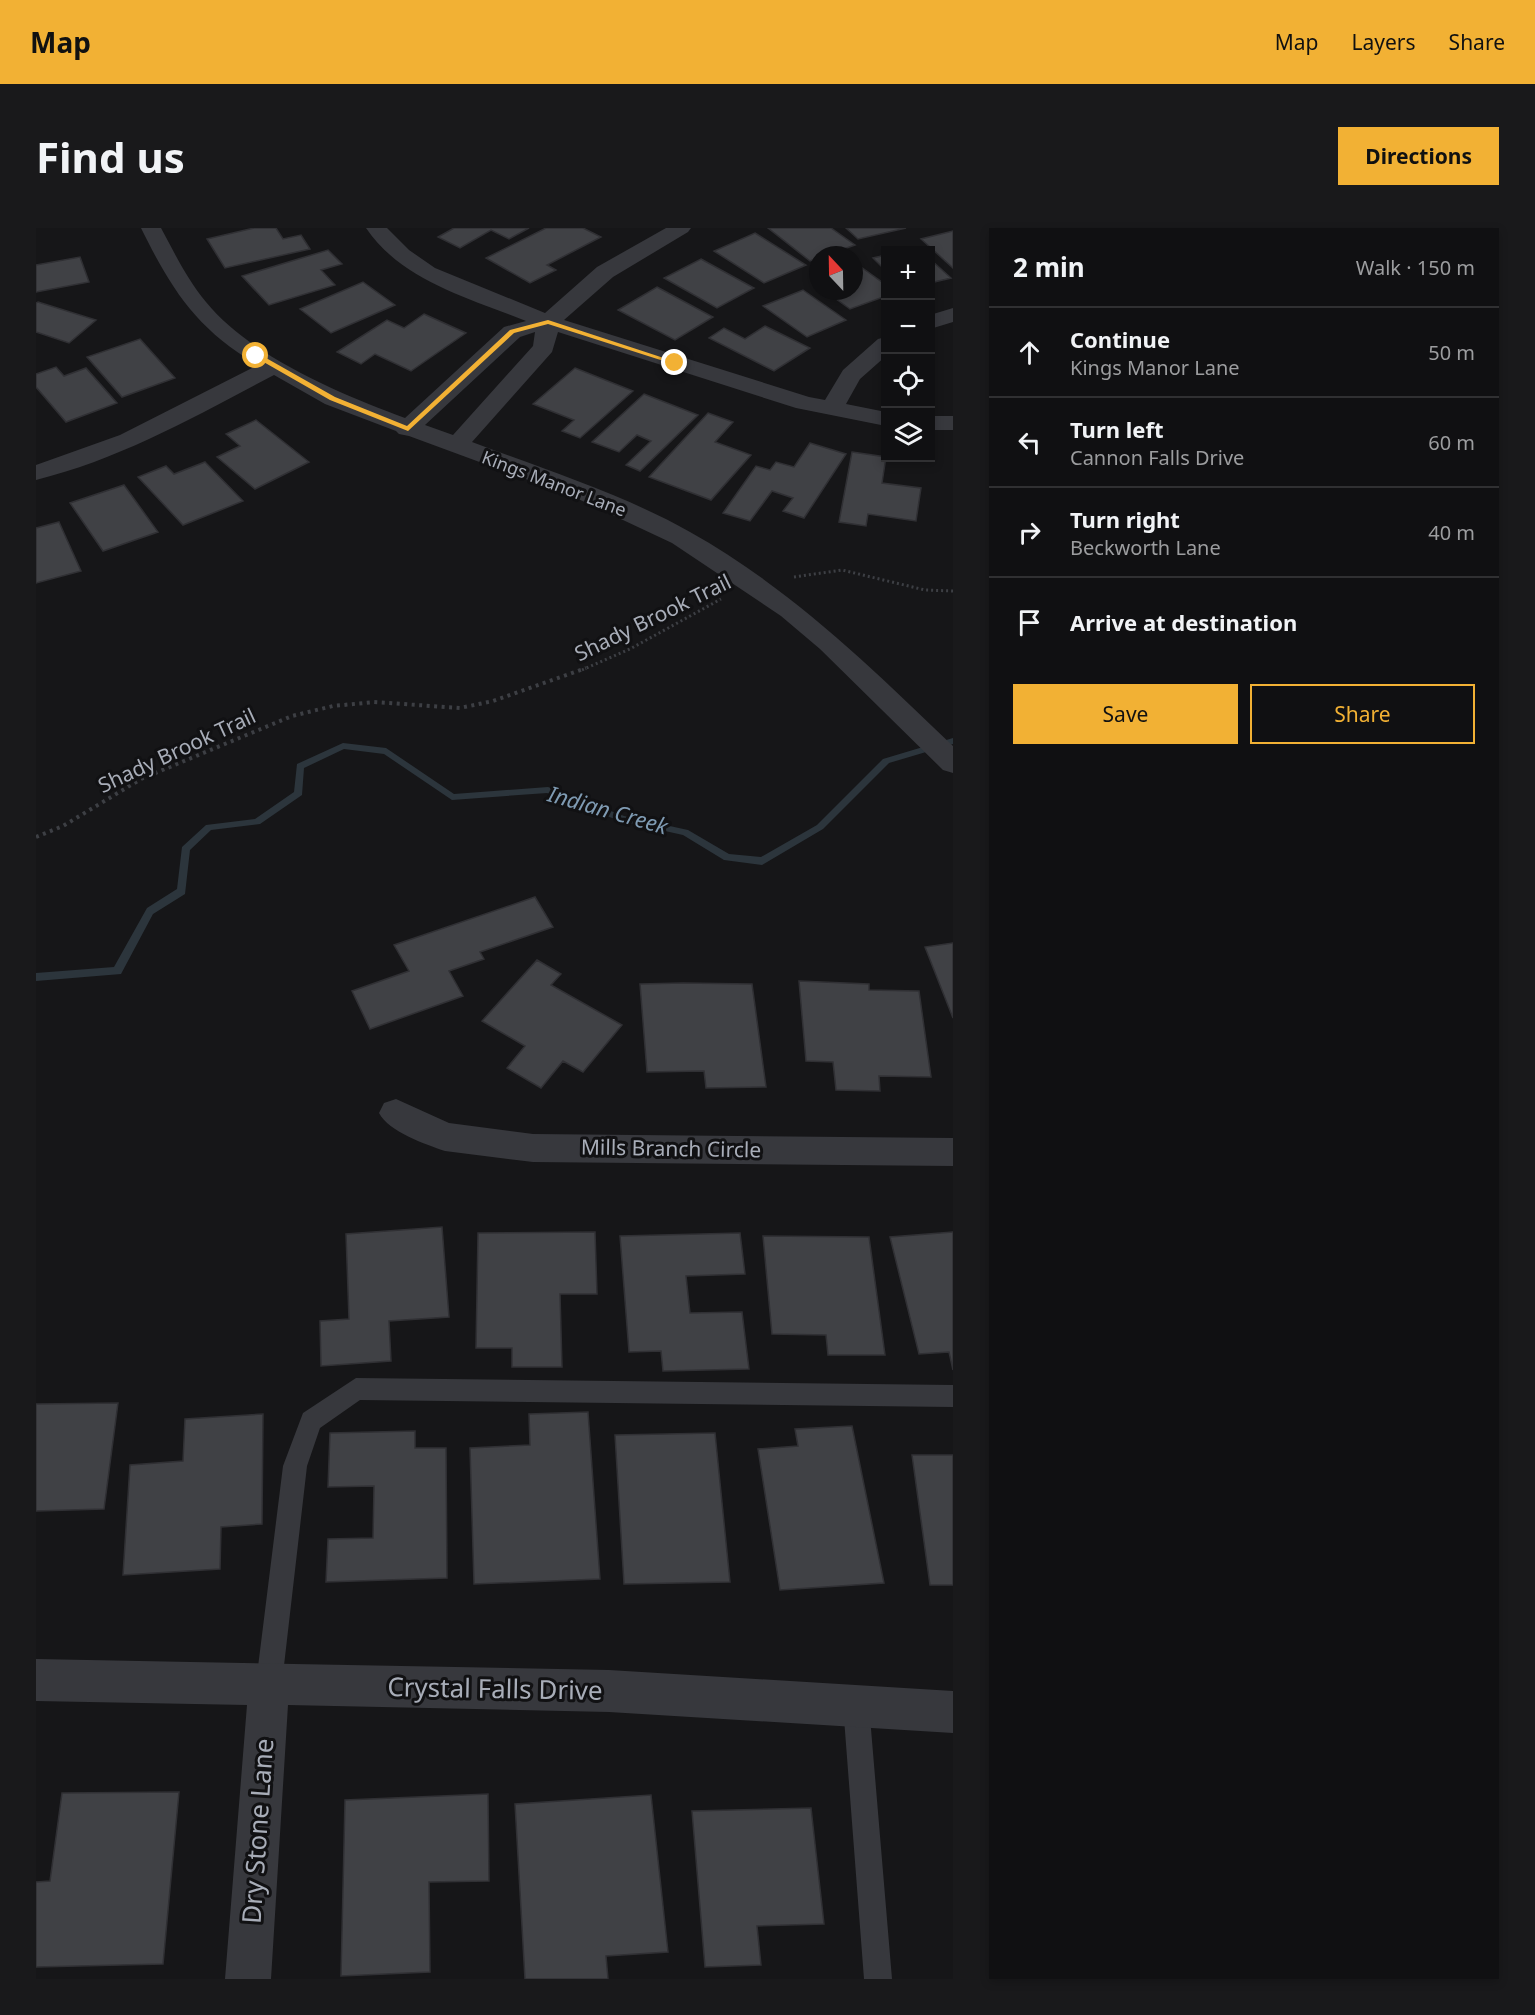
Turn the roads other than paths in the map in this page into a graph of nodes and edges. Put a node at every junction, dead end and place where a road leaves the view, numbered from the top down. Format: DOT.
graph roads {
  1 [pos="151,228"];
  2 [pos="376,228"];
  3 [pos="681,228"];
  4 [pos="953,315"];
  5 [pos="935,320"];
  6 [pos="548,322"];
  7 [pos="881,347"];
  8 [pos="274,366"];
  9 [pos="831,410"];
  10 [pos="881,418"];
  11 [pos="935,423"];
  12 [pos="953,423"];
  13 [pos="408,429"];
  14 [pos="456,446"];
  15 [pos="36,473"];
  16 [pos="953,763"];
  17 [pos="396,1113"];
  18 [pos="953,1152"];
  19 [pos="953,1396"];
  20 [pos="36,1680"];
  21 [pos="269,1683"];
  22 [pos="856,1705"];
  23 [pos="953,1712"];
  24 [pos="248,1979"];
  25 [pos="878,1979"];
  1 -- 8 [label="street, Kings Manor Lane"];
  2 -- 6 [label="street"];
  3 -- 6 [label="street"];
  4 -- 5 [label="street"];
  6 -- 9 [label="street"];
  6 -- 13 [label="street"];
  6 -- 14 [label="street"];
  7 -- 9 [label="street"];
  8 -- 13 [label="street, Kings Manor Lane"];
  8 -- 15 [label="street"];
  9 -- 10 [label="street"];
  11 -- 12 [label="street"];
  13 -- 14 [label="street, Kings Manor Lane"];
  14 -- 16 [label="street, Kings Manor Lane"];
  17 -- 18 [label="street, Mills Branch Circle"];
  19 -- 21 [label="lane"];
  20 -- 21 [label="street, Crystal Falls Drive"];
  21 -- 22 [label="street, Crystal Falls Drive"];
  21 -- 24 [label="street, Dry Stone Lane"];
  22 -- 23 [label="street, Crystal Falls Drive"];
  22 -- 25 [label="lane"];
}
